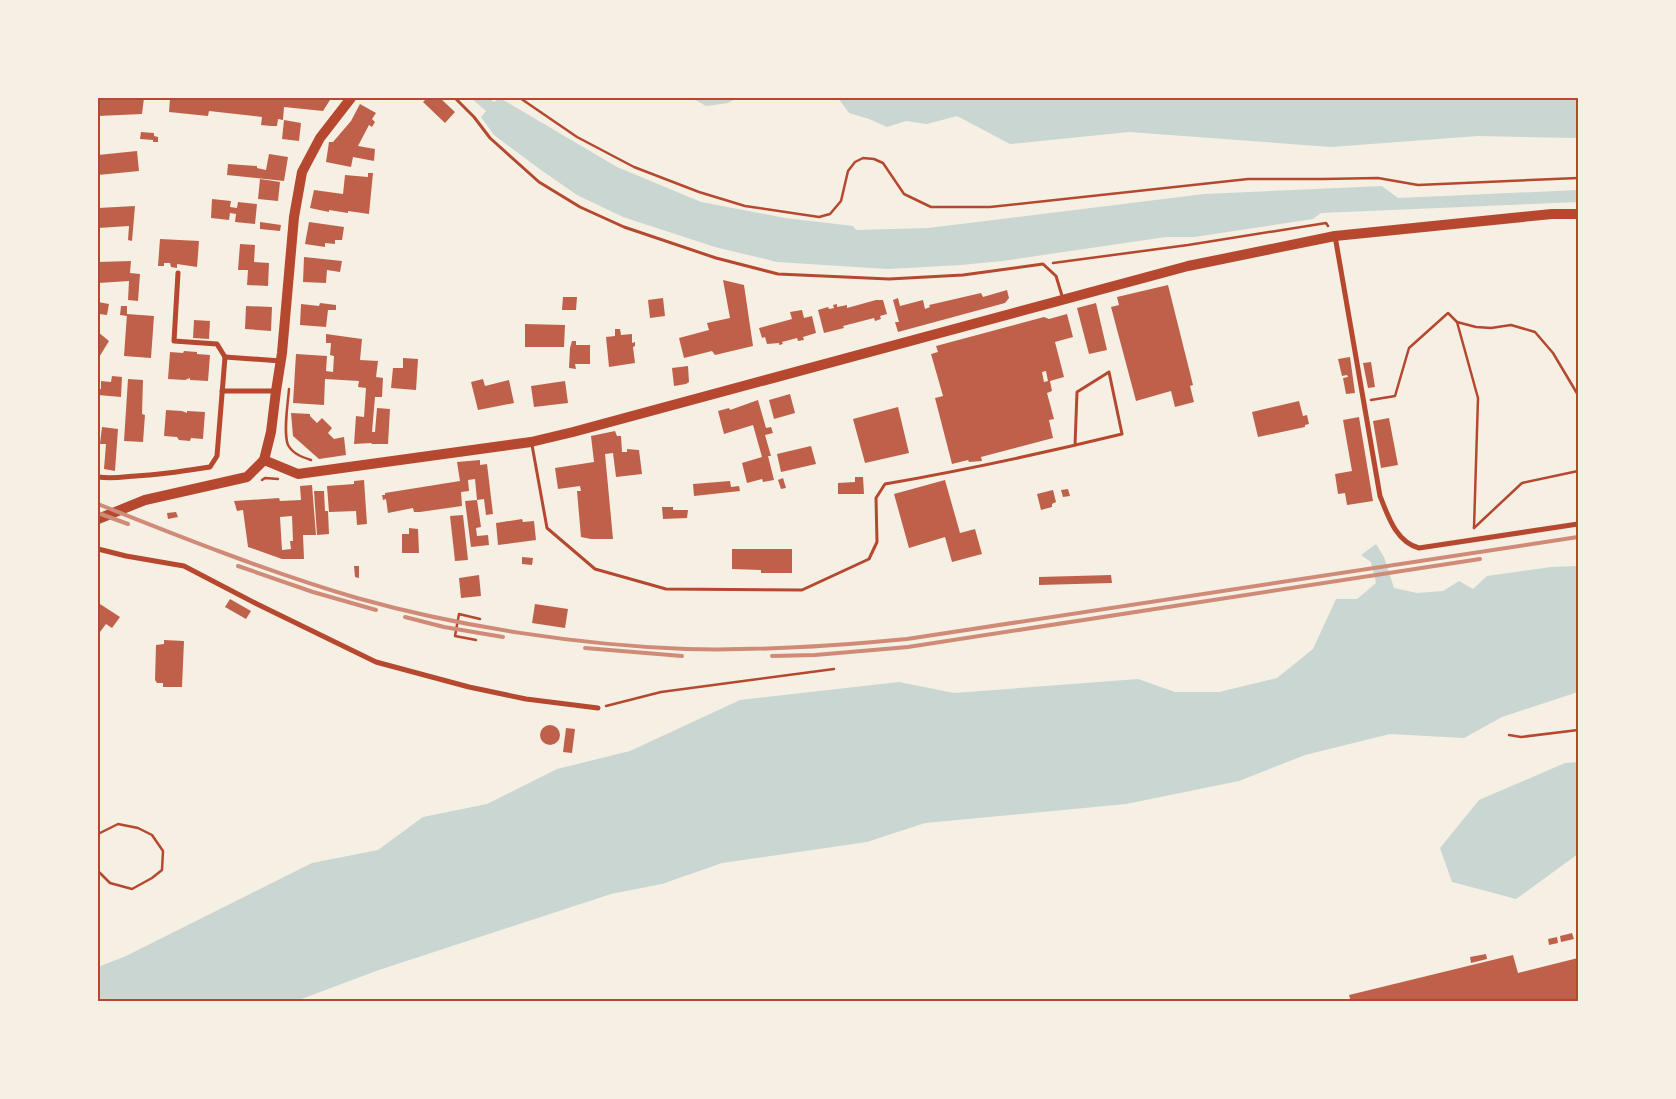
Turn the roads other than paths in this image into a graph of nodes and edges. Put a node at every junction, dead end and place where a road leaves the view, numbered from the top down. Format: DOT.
graph roads {
  1 [pos="351,98"];
  2 [pos="456,98"];
  3 [pos="1578,214"];
  4 [pos="1335,236"];
  5 [pos="178,273"];
  6 [pos="1064,300"];
  7 [pos="224,357"];
  8 [pos="281,361"];
  9 [pos="222,391"];
  10 [pos="276,391"];
  11 [pos="531,442"];
  12 [pos="1075,445"];
  13 [pos="264,460"];
  14 [pos="98,477"];
  15 [pos="98,519"];
  16 [pos="1578,524"];
  17 [pos="98,549"];
  18 [pos="598,708"];
  1 -- 8 [label="main road"];
  2 -- 6 [label="lane"];
  3 -- 4 [label="main road"];
  4 -- 6 [label="main road"];
  4 -- 16 [label="street"];
  5 -- 7 [label="street"];
  6 -- 11 [label="main road"];
  7 -- 8 [label="street"];
  7 -- 9 [label="street"];
  8 -- 10 [label="main road"];
  9 -- 10 [label="street"];
  9 -- 14 [label="street"];
  10 -- 13 [label="main road"];
  11 -- 12 [label="lane"];
  11 -- 13 [label="main road"];
  12 -- 12 [label="lane"];
  13 -- 15 [label="main road"];
  17 -- 18 [label="street"];
}
